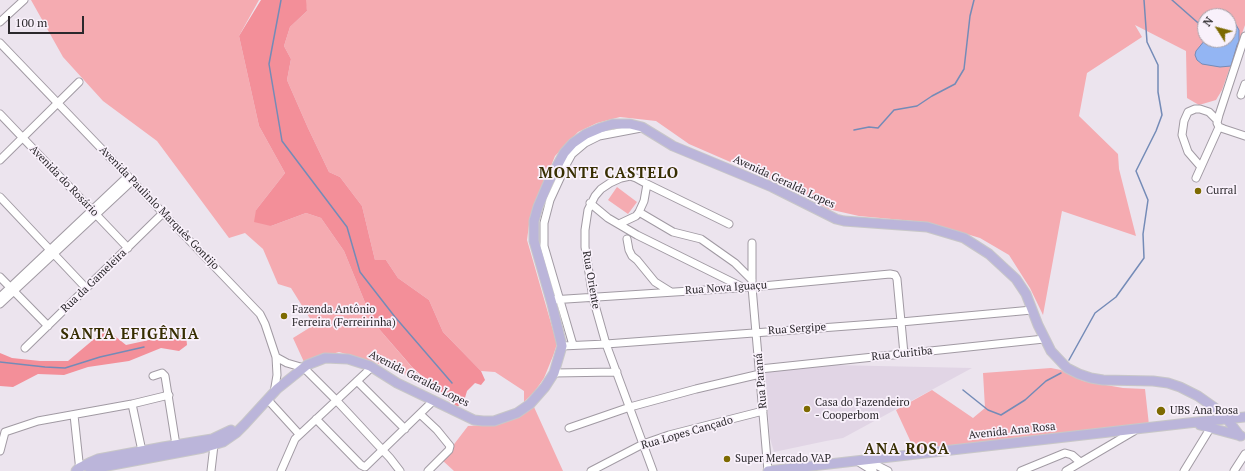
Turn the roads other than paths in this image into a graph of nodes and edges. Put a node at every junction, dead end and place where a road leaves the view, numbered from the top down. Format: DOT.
graph roads {
  1 [pos="24,0"];
  2 [pos="0,22"];
  3 [pos="1245,36"];
  4 [pos="0,43"];
  5 [pos="1243,45"];
  6 [pos="78,82"];
  7 [pos="1245,84"];
  8 [pos="1240,96"];
  9 [pos="57,103"];
  10 [pos="0,114"];
  11 [pos="1218,124"];
  12 [pos="1245,136"];
  13 [pos="23,138"];
  14 [pos="0,160"];
  15 [pos="1201,167"];
  16 [pos="130,178"];
  17 [pos="1196,178"];
  18 [pos="647,184"];
  19 [pos="0,197"];
  20 [pos="590,203"];
  21 [pos="94,212"];
  22 [pos="639,212"];
  23 [pos="163,213"];
  24 [pos="619,224"];
  25 [pos="729,224"];
  26 [pos="627,239"];
  27 [pos="752,243"];
  28 [pos="128,248"];
  29 [pos="52,252"];
  30 [pos="0,277"];
  31 [pos="752,283"];
  32 [pos="742,287"];
  33 [pos="86,288"];
  34 [pos="12,289"];
  35 [pos="671,292"];
  36 [pos="0,297"];
  37 [pos="593,298"];
  38 [pos="555,299"];
  39 [pos="0,304"];
  40 [pos="1032,310"];
  41 [pos="901,322"];
  42 [pos="48,326"];
  43 [pos="757,332"];
  44 [pos="1044,339"];
  45 [pos="606,344"];
  46 [pos="573,345"];
  47 [pos="562,346"];
  48 [pos="25,348"];
  49 [pos="904,354"];
  50 [pos="276,357"];
  51 [pos="372,367"];
  52 [pos="301,370"];
  53 [pos="617,372"];
  54 [pos="760,372"];
  55 [pos="554,373"];
  56 [pos="153,376"];
  57 [pos="357,381"];
  58 [pos="274,393"];
  59 [pos="169,395"];
  60 [pos="268,400"];
  61 [pos="336,400"];
  62 [pos="433,401"];
  63 [pos="132,404"];
  64 [pos="630,407"];
  65 [pos="763,411"];
  66 [pos="420,414"];
  67 [pos="74,415"];
  68 [pos="1245,418"];
  69 [pos="316,419"];
  70 [pos="1227,419"];
  71 [pos="1188,423"];
  72 [pos="1212,427"];
  73 [pos="569,428"];
  74 [pos="405,429"];
  75 [pos="1137,429"];
  76 [pos="2,431"];
  77 [pos="299,434"];
  78 [pos="1243,437"];
  79 [pos="213,442"];
  80 [pos="643,444"];
  81 [pos="176,445"];
  82 [pos="383,450"];
  83 [pos="0,451"];
  84 [pos="142,451"];
  85 [pos="1245,454"];
  86 [pos="861,460"];
  87 [pos="1080,462"];
  88 [pos="79,470"];
  89 [pos="90,471"];
  90 [pos="213,471"];
  91 [pos="281,471"];
  92 [pos="400,471"];
  93 [pos="428,471"];
  94 [pos="591,471"];
  95 [pos="653,471"];
  96 [pos="768,471"];
  97 [pos="873,471"];
  98 [pos="888,471"];
  99 [pos="1021,471"];
  100 [pos="1066,471"];
  101 [pos="1184,471"];
  102 [pos="1234,471"];
  1 -- 2 [label="street"];
  3 -- 5 [label="street"];
  4 -- 9 [label="street, Avenida Paulinlo Marquês Gontijo"];
  5 -- 11 [label="street"];
  6 -- 9 [label="street"];
  7 -- 8 [label="street"];
  9 -- 13 [label="street"];
  9 -- 16 [label="street, Avenida Paulinlo Marquês Gontijo"];
  10 -- 13 [label="street, Avenida do Rosário"];
  11 -- 12 [label="street"];
  11 -- 15 [label="street"];
  11 -- 15 [label="street"];
  13 -- 14 [label="street"];
  13 -- 21 [label="street, Avenida do Rosário"];
  15 -- 17 [label="street"];
  16 -- 21 [label="street"];
  16 -- 23 [label="street, Avenida Paulinlo Marquês Gontijo"];
  18 -- 20 [label="street, Rua Oriente"];
  18 -- 22 [label="street"];
  18 -- 25 [label="street, Rua Oriente"];
  19 -- 29 [label="street"];
  20 -- 24 [label="street"];
  20 -- 37 [label="street, Rua Oriente"];
  21 -- 28 [label="street, Avenida do Rosário"];
  21 -- 29 [label="street"];
  22 -- 24 [label="street"];
  22 -- 31 [label="street"];
  23 -- 28 [label="street, Rua da Gameleira"];
  23 -- 50 [label="street, Avenida Paulinlo Marquês Gontijo"];
  24 -- 32 [label="street"];
  26 -- 35 [label="street"];
  27 -- 31 [label="street, Rua Paraná"];
  28 -- 33 [label="street, Rua da Gameleira"];
  29 -- 33 [label="street"];
  29 -- 34 [label="street"];
  30 -- 34 [label="street"];
  31 -- 32 [label="street, Rua Nova Iguaçu"];
  31 -- 41 [label="street, Rua Nova Iguaçu"];
  31 -- 43 [label="street, Rua Paraná"];
  32 -- 35 [label="street, Rua Nova Iguaçu"];
  33 -- 42 [label="street, Rua da Gameleira"];
  34 -- 36 [label="street"];
  34 -- 39 [label="street"];
  34 -- 42 [label="street"];
  35 -- 37 [label="street, Rua Nova Iguaçu"];
  37 -- 38 [label="street, Rua Nova Iguaçu"];
  37 -- 45 [label="street, Rua Oriente"];
  38 -- 40 [label="main road, Avenida Geralda Lopes"];
  38 -- 46 [label="street, Avenida Geralda Lopes"];
  38 -- 47 [label="main road, Avenida Geralda Lopes"];
  40 -- 41 [label="street, Rua Sergipe"];
  40 -- 44 [label="main road, Avenida Geralda Lopes"];
  41 -- 43 [label="street, Rua Sergipe"];
  41 -- 49 [label="street"];
  42 -- 48 [label="street, Rua da Gameleira"];
  43 -- 45 [label="street, Rua Sergipe"];
  43 -- 54 [label="street, Rua Paraná"];
  44 -- 49 [label="street, Rua Curitiba"];
  44 -- 70 [label="main road, Avenida Geralda Lopes"];
  45 -- 46 [label="street, Rua Sergipe"];
  45 -- 53 [label="street, Rua Oriente"];
  46 -- 47 [label="street, Rua Sergipe"];
  47 -- 55 [label="main road, Avenida Geralda Lopes"];
  49 -- 54 [label="street, Rua Curitiba"];
  50 -- 52 [label="street"];
  50 -- 58 [label="street, Avenida Paulinlo Marquês Gontijo"];
  51 -- 52 [label="main road, Avenida Geralda Lopes"];
  51 -- 57 [label="street"];
  51 -- 62 [label="main road, Avenida Geralda Lopes"];
  52 -- 58 [label="main road, Avenida Geralda Lopes"];
  52 -- 61 [label="street"];
  53 -- 55 [label="street"];
  53 -- 64 [label="street, Rua Oriente"];
  54 -- 64 [label="street, Rua Curitiba"];
  54 -- 65 [label="street, Rua Paraná"];
  55 -- 62 [label="main road, Avenida Geralda Lopes"];
  56 -- 59 [label="street"];
  57 -- 61 [label="street"];
  57 -- 74 [label="street"];
  58 -- 60 [label="main road, Avenida Geralda Lopes"];
  59 -- 63 [label="street"];
  59 -- 81 [label="street"];
  60 -- 77 [label="street"];
  60 -- 79 [label="main road, Avenida Geralda Lopes"];
  61 -- 69 [label="street"];
  61 -- 82 [label="street"];
  62 -- 66 [label="street"];
  63 -- 67 [label="street"];
  63 -- 84 [label="street"];
  64 -- 73 [label="street, Rua Curitiba"];
  64 -- 80 [label="street, Rua Oriente"];
  65 -- 80 [label="street, Rua Lopes Cançado"];
  65 -- 96 [label="street, Rua Paraná"];
  66 -- 74 [label="street"];
  66 -- 93 [label="street"];
  67 -- 76 [label="street"];
  67 -- 88 [label="street"];
  68 -- 70 [label="main road, Avenida Ana Rosa"];
  69 -- 77 [label="street"];
  69 -- 82 [label="street"];
  70 -- 71 [label="main road, Avenida Ana Rosa"];
  70 -- 78 [label="main road, Avenida Geralda Lopes"];
  71 -- 72 [label="main road, Avenida Ana Rosa"];
  71 -- 75 [label="main road, Avenida Ana Rosa"];
  72 -- 78 [label="main road, Avenida Ana Rosa"];
  72 -- 101 [label="street"];
  74 -- 82 [label="street"];
  75 -- 86 [label="main road, Avenida Ana Rosa"];
  75 -- 87 [label="street"];
  76 -- 83 [label="street"];
  77 -- 91 [label="street"];
  79 -- 81 [label="main road"];
  79 -- 89 [label="main road"];
  79 -- 90 [label="street"];
  80 -- 94 [label="street, Rua Lopes Cançado"];
  80 -- 95 [label="street, Rua Oriente"];
  81 -- 84 [label="main road"];
  82 -- 92 [label="street"];
  84 -- 88 [label="main road"];
  85 -- 102 [label="street"];
  86 -- 96 [label="main road, Avenida Ana Rosa"];
  86 -- 97 [label="street"];
  86 -- 98 [label="street"];
  87 -- 99 [label="street"];
  87 -- 100 [label="street"];
}
